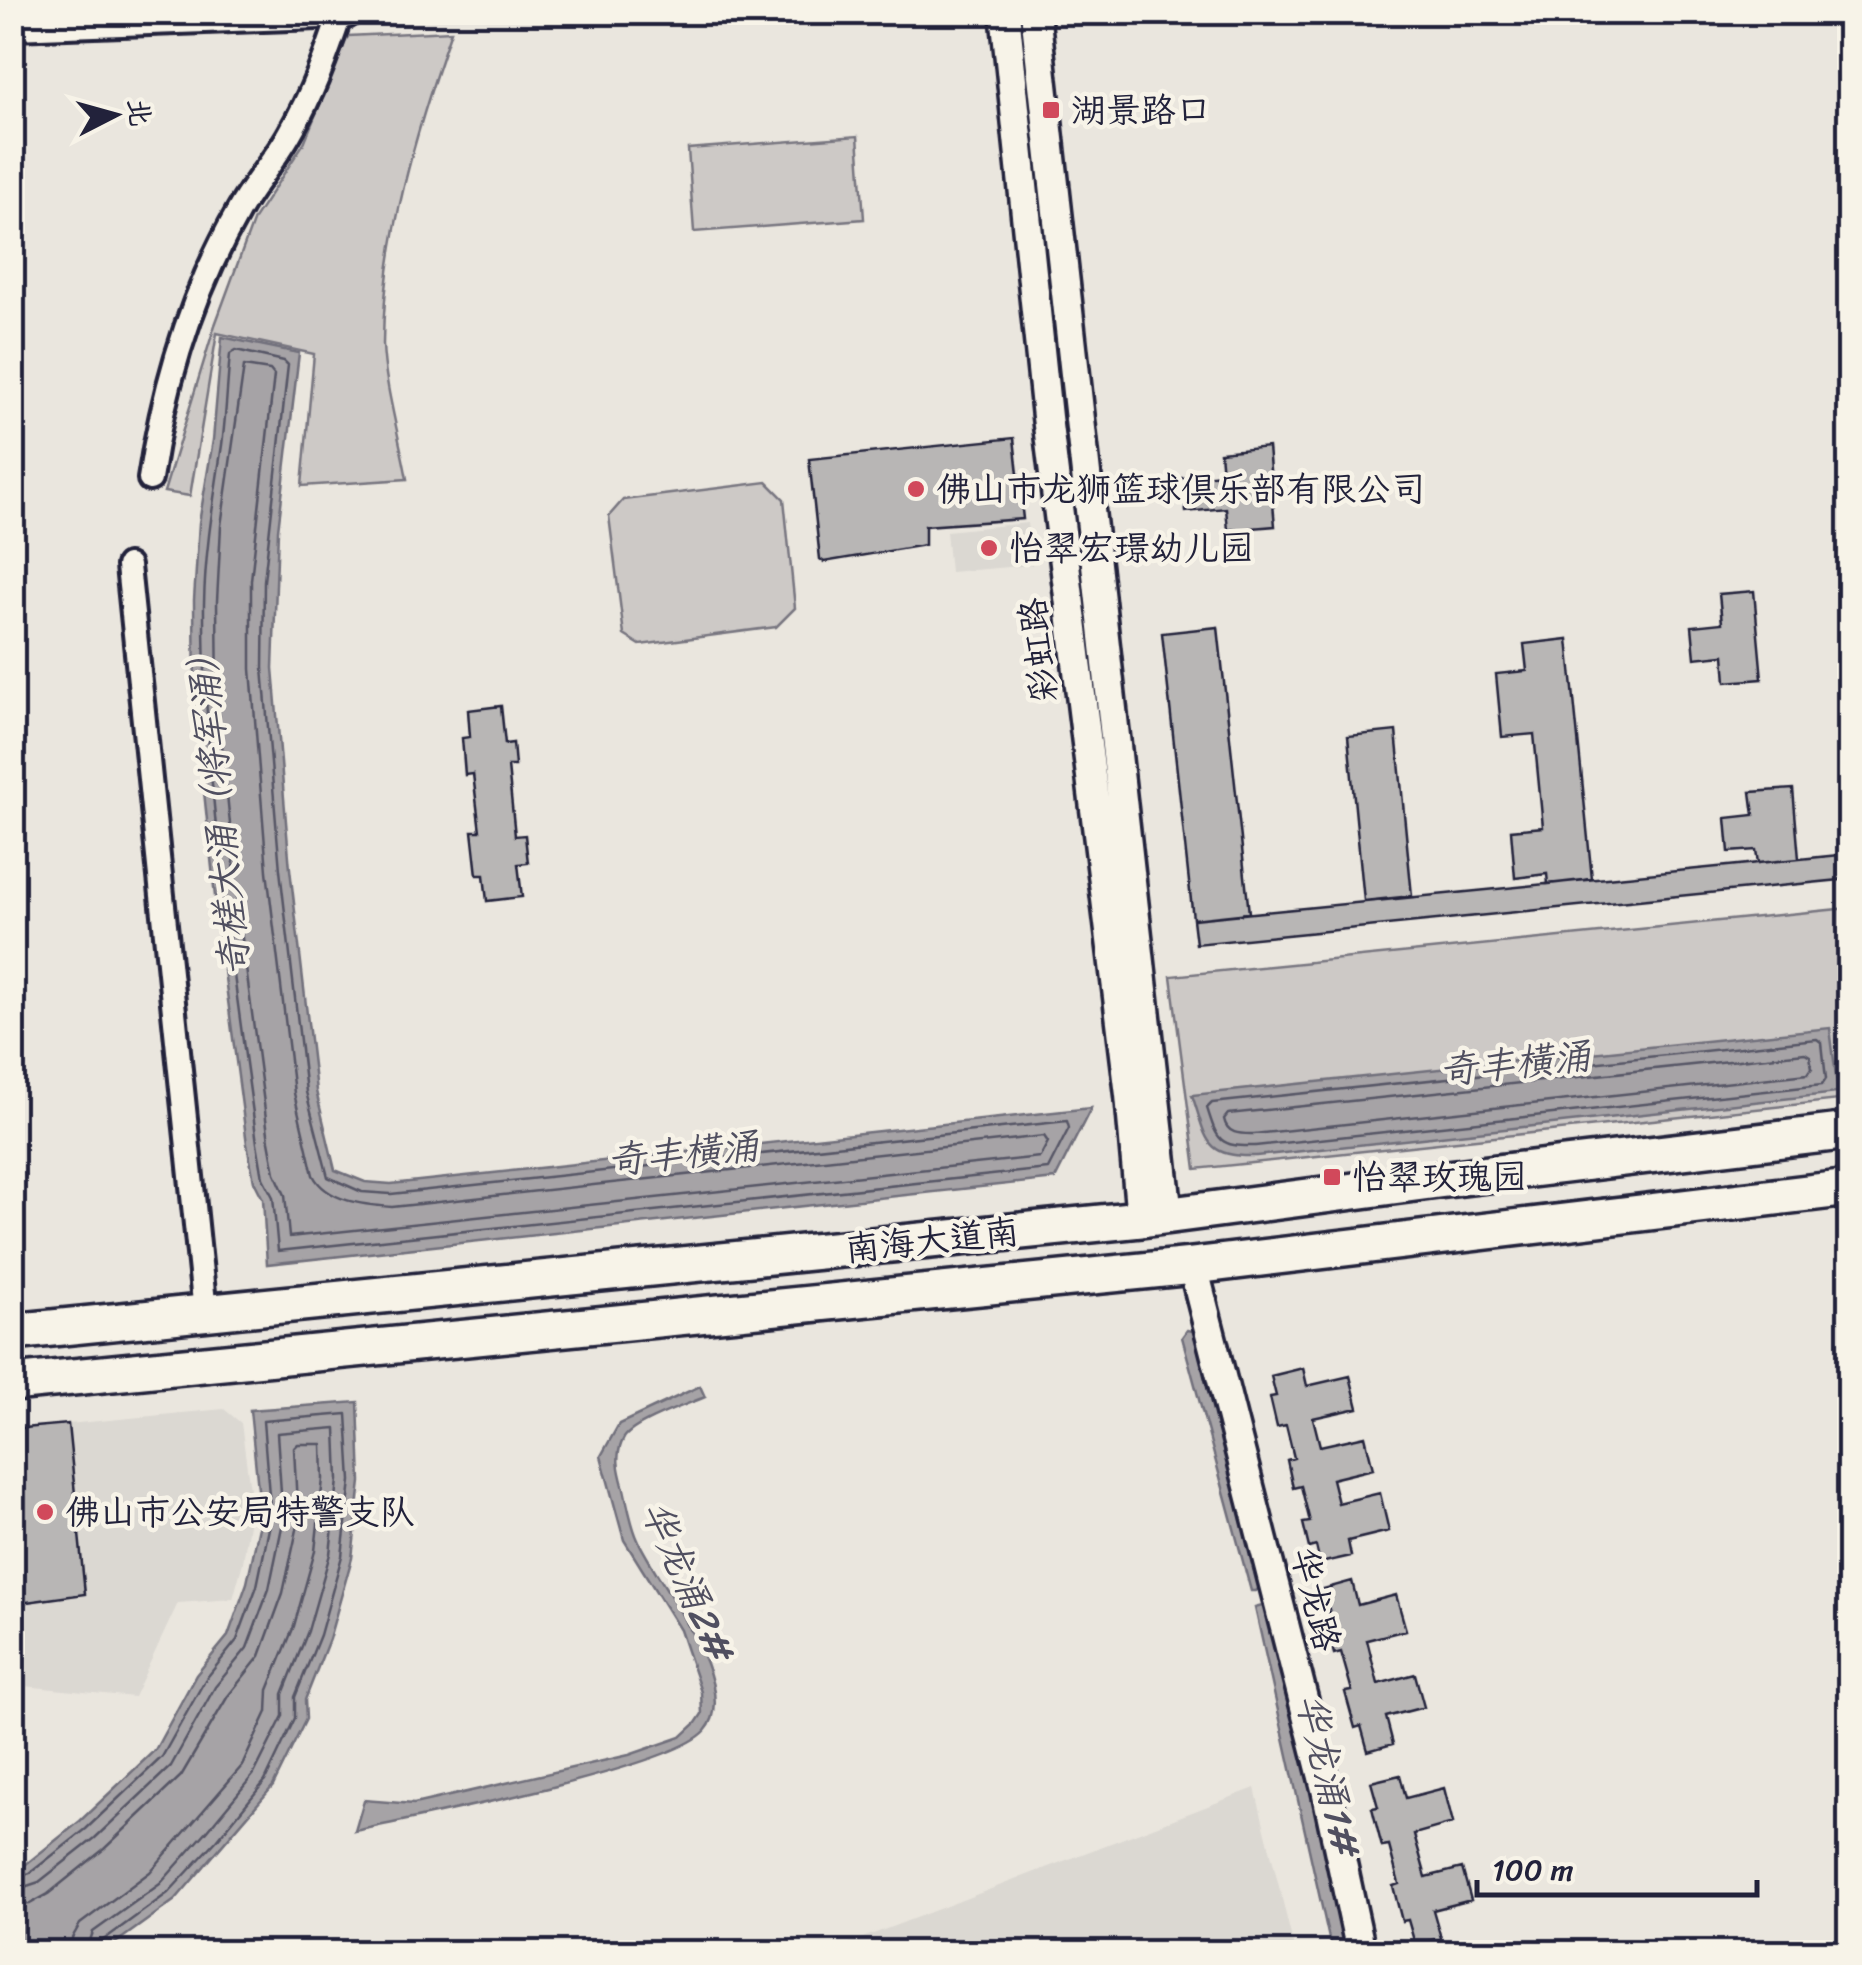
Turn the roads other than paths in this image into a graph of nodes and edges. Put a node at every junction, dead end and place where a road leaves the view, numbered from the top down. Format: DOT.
graph roads {
  1 [pos="1005,12"];
  2 [pos="1035,12"];
  3 [pos="343,13"];
  4 [pos="12,24"];
  5 [pos="150,480"];
  6 [pos="128,566"];
  7 [pos="1142,1092"];
  8 [pos="1850,1131"];
  9 [pos="1850,1188"];
  10 [pos="1154,1218"];
  11 [pos="1193,1266"];
  12 [pos="205,1312"];
  13 [pos="12,1332"];
  14 [pos="12,1383"];
  15 [pos="1361,1952"];
  1 -- 7 [label="street, 彩虹路"];
  2 -- 7 [label="street, 彩虹路"];
  3 -- 4 [label="main road"];
  3 -- 5 [label="street"];
  6 -- 12 [label="street"];
  7 -- 10 [label="street, 彩虹路"];
  8 -- 10 [label="highway, 南海大道南"];
  9 -- 11 [label="highway, 南海大道南"];
  10 -- 12 [label="highway, 南海大道南"];
  11 -- 14 [label="highway, 南海大道南"];
  11 -- 15 [label="street, 华龙路"];
  12 -- 13 [label="highway, 南海大道南"];
}
